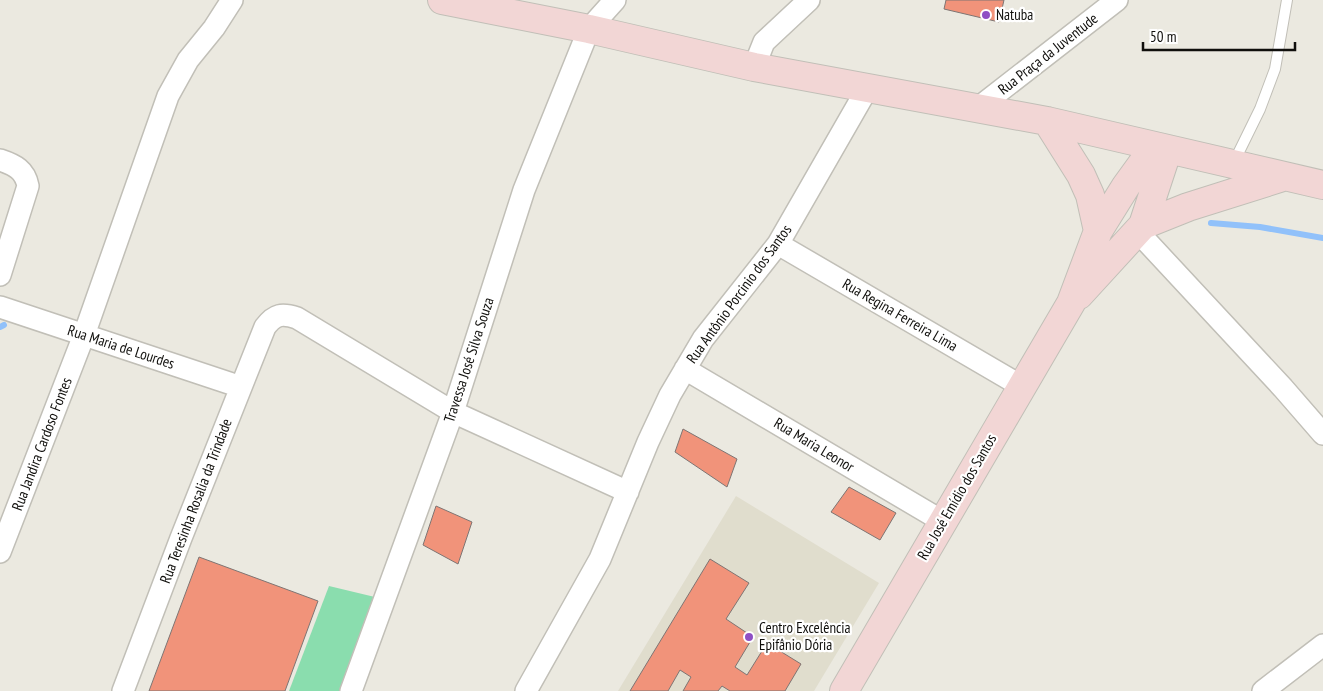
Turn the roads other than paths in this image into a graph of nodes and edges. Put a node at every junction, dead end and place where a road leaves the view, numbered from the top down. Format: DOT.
graph roads {
  1 [pos="232,0"];
  2 [pos="442,0"];
  3 [pos="615,0"];
  4 [pos="809,0"];
  5 [pos="1117,0"];
  6 [pos="1287,0"];
  7 [pos="589,29"];
  8 [pos="754,67"];
  9 [pos="867,89"];
  10 [pos="978,108"];
  11 [pos="1048,122"];
  12 [pos="1162,147"];
  13 [pos="0,160"];
  14 [pos="1233,165"];
  15 [pos="1284,176"];
  16 [pos="1323,185"];
  17 [pos="1140,228"];
  18 [pos="1098,231"];
  19 [pos="778,244"];
  20 [pos="0,274"];
  21 [pos="1072,303"];
  22 [pos="0,307"];
  23 [pos="84,335"];
  24 [pos="685,369"];
  25 [pos="1021,386"];
  26 [pos="241,387"];
  27 [pos="453,412"];
  28 [pos="1323,434"];
  29 [pos="628,492"];
  30 [pos="942,521"];
  31 [pos="0,552"];
  32 [pos="1323,645"];
  33 [pos="850,688"];
  34 [pos="123,691"];
  35 [pos="351,691"];
  36 [pos="526,691"];
  37 [pos="1263,691"];
  1 -- 23 [label="street, Rua Jandira Cardoso Fontes"];
  2 -- 7 [label="main road"];
  3 -- 7 [label="street, Travessa José Silva Souza"];
  4 -- 8 [label="street"];
  5 -- 10 [label="street, Rua Praça da Juventude"];
  6 -- 14 [label="lane"];
  7 -- 8 [label="main road"];
  7 -- 27 [label="street, Travessa José Silva Souza"];
  8 -- 9 [label="main road"];
  9 -- 10 [label="main road"];
  9 -- 19 [label="street, Rua Antônio Porcinio dos Santos"];
  10 -- 11 [label="main road"];
  11 -- 12 [label="main road"];
  11 -- 18 [label="main road"];
  12 -- 14 [label="main road"];
  12 -- 17 [label="main road"];
  12 -- 18 [label="main road"];
  13 -- 20 [label="street"];
  14 -- 15 [label="main road"];
  15 -- 16 [label="main road"];
  15 -- 17 [label="main road"];
  17 -- 21 [label="main road"];
  17 -- 28 [label="street"];
  18 -- 21 [label="main road"];
  19 -- 24 [label="street, Rua Antônio Porcinio dos Santos"];
  19 -- 25 [label="street, Rua Regina Ferreira Lima"];
  21 -- 25 [label="main road, Rua José Emídio dos Santos"];
  22 -- 23 [label="street, Rua Maria de Lourdes"];
  23 -- 26 [label="street, Rua Maria de Lourdes"];
  23 -- 31 [label="street, Rua Jandira Cardoso Fontes"];
  24 -- 29 [label="street, Rua Antônio Porcinio dos Santos"];
  24 -- 30 [label="street, Rua Maria Leonor"];
  25 -- 30 [label="main road, Rua José Emídio dos Santos"];
  26 -- 27 [label="street, Rua Teresinha Rosalia da Trindade"];
  26 -- 34 [label="street, Rua Teresinha Rosalia da Trindade"];
  27 -- 29 [label="street"];
  27 -- 35 [label="street, Travessa José Silva Souza"];
  29 -- 36 [label="street, Rua Antônio Porcinio dos Santos"];
  30 -- 33 [label="main road, Rua José Emídio dos Santos"];
  32 -- 37 [label="street"];
}
